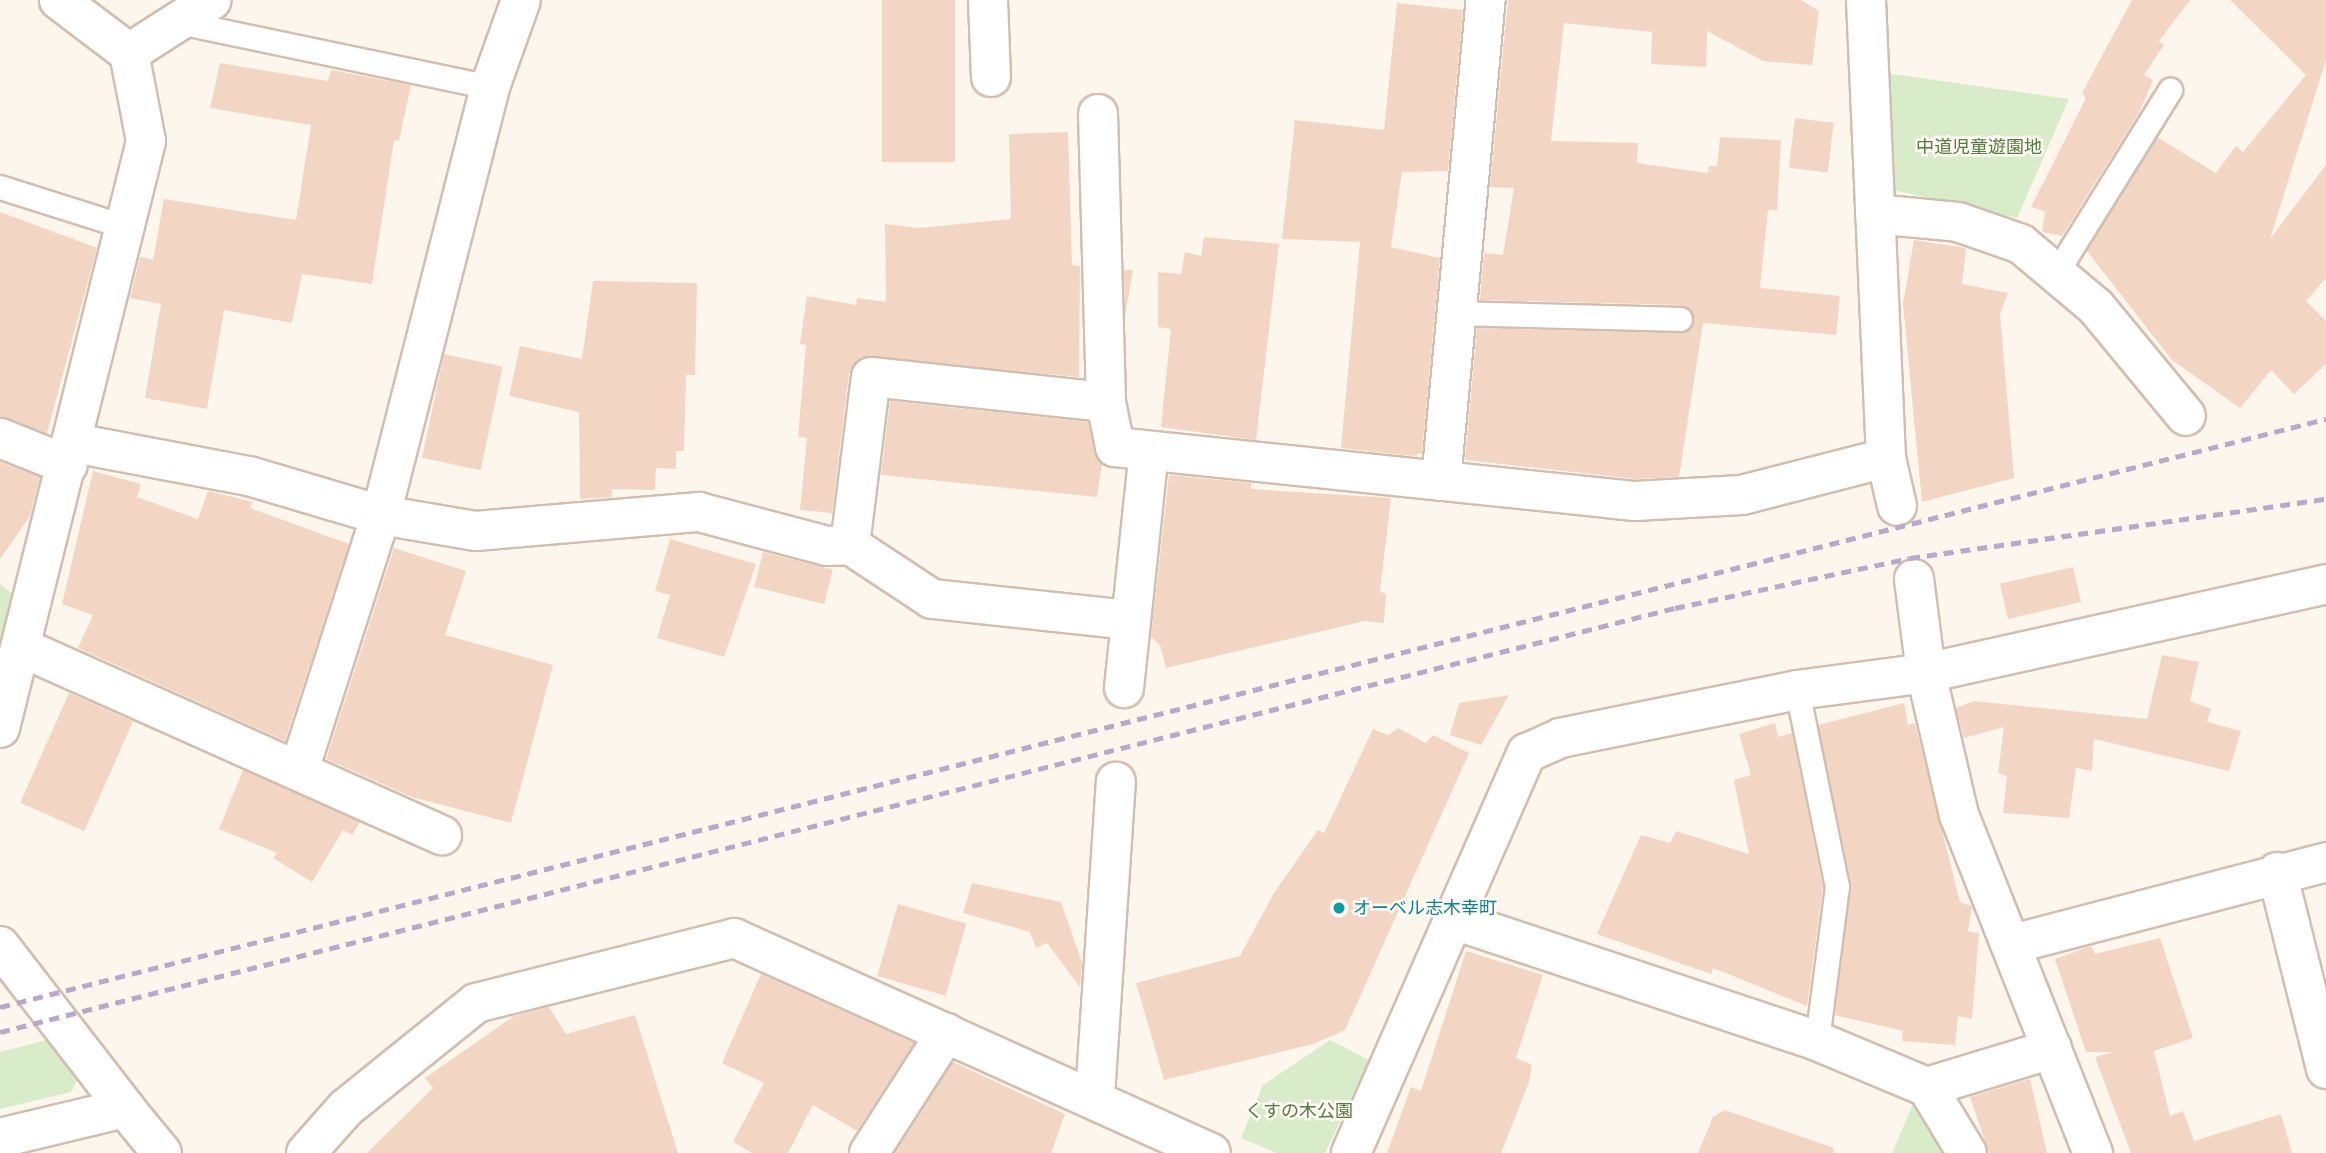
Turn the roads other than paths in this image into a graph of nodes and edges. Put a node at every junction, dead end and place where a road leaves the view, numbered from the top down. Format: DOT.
graph roads {
  1 [pos="59,0"];
  2 [pos="212,0"];
  3 [pos="521,0"];
  4 [pos="988,0"];
  5 [pos="1486,0"];
  6 [pos="1866,0"];
  7 [pos="179,22"];
  8 [pos="129,53"];
  9 [pos="990,77"];
  10 [pos="491,88"];
  11 [pos="2170,90"];
  12 [pos="1098,114"];
  13 [pos="0,187"];
  14 [pos="1875,214"];
  15 [pos="126,227"];
  16 [pos="2056,273"];
  17 [pos="1457,313"];
  18 [pos="1681,319"];
  19 [pos="1106,402"];
  20 [pos="2186,415"];
  21 [pos="0,438"];
  22 [pos="1149,452"];
  23 [pos="71,454"];
  24 [pos="1886,458"];
  25 [pos="1441,481"];
  26 [pos="1897,506"];
  27 [pos="381,515"];
  28 [pos="850,545"];
  29 [pos="1914,579"];
  30 [pos="2326,584"];
  31 [pos="1128,620"];
  32 [pos="23,648"];
  33 [pos="1926,673"];
  34 [pos="1124,688"];
  35 [pos="1797,690"];
  36 [pos="0,728"];
  37 [pos="299,771"];
  38 [pos="1116,782"];
  39 [pos="442,835"];
  40 [pos="2326,862"];
  41 [pos="2277,872"];
  42 [pos="1454,920"];
  43 [pos="2012,944"];
  44 [pos="0,946"];
  45 [pos="946,1033"];
  46 [pos="1817,1041"];
  47 [pos="2052,1049"];
  48 [pos="2326,1069"];
  49 [pos="1927,1087"];
  50 [pos="1095,1096"];
  51 [pos="125,1108"];
  52 [pos="0,1138"];
  53 [pos="162,1153"];
  54 [pos="306,1153"];
  55 [pos="869,1153"];
  56 [pos="1211,1153"];
  57 [pos="1351,1153"];
  58 [pos="1967,1153"];
  59 [pos="2093,1153"];
  1 -- 8 [label="street"];
  2 -- 7 [label="street"];
  3 -- 10 [label="street"];
  4 -- 9 [label="street"];
  5 -- 17 [label="street"];
  6 -- 14 [label="street"];
  7 -- 8 [label="street"];
  7 -- 10 [label="lane"];
  8 -- 15 [label="street"];
  10 -- 27 [label="street"];
  11 -- 16 [label="lane"];
  12 -- 19 [label="street"];
  13 -- 15 [label="lane"];
  14 -- 16 [label="street"];
  14 -- 24 [label="street"];
  15 -- 23 [label="street"];
  16 -- 20 [label="street"];
  17 -- 18 [label="lane"];
  17 -- 25 [label="street"];
  19 -- 22 [label="street"];
  19 -- 28 [label="street"];
  21 -- 23 [label="street"];
  22 -- 25 [label="street"];
  22 -- 31 [label="street"];
  23 -- 27 [label="street"];
  23 -- 32 [label="street"];
  24 -- 25 [label="street"];
  24 -- 26 [label="street"];
  27 -- 28 [label="street"];
  27 -- 37 [label="street"];
  28 -- 31 [label="street"];
  29 -- 33 [label="street"];
  30 -- 33 [label="street"];
  31 -- 34 [label="street"];
  32 -- 36 [label="street"];
  32 -- 37 [label="street"];
  33 -- 35 [label="street"];
  33 -- 43 [label="street"];
  35 -- 42 [label="street"];
  35 -- 46 [label="lane"];
  37 -- 39 [label="street"];
  38 -- 50 [label="street"];
  40 -- 41 [label="street"];
  41 -- 43 [label="street"];
  41 -- 48 [label="street"];
  42 -- 46 [label="street"];
  42 -- 57 [label="street"];
  43 -- 47 [label="street"];
  44 -- 51 [label="street"];
  45 -- 50 [label="street"];
  45 -- 54 [label="street"];
  45 -- 55 [label="street"];
  46 -- 49 [label="street"];
  47 -- 49 [label="street"];
  47 -- 59 [label="street"];
  49 -- 58 [label="street"];
  50 -- 56 [label="street"];
  51 -- 52 [label="street"];
  51 -- 53 [label="street"];
}
